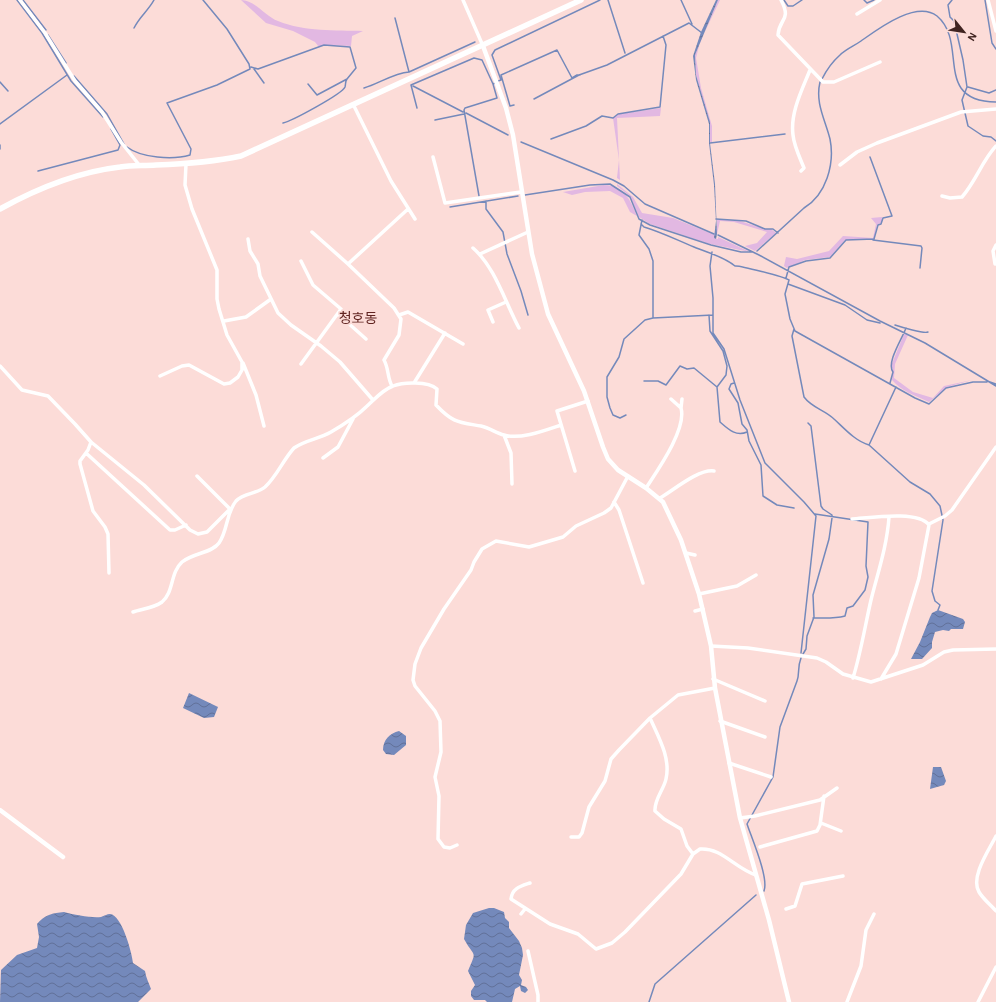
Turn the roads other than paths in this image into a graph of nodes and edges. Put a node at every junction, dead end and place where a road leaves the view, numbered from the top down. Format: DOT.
graph roads {
  1 [pos="20,0"];
  2 [pos="463,0"];
  3 [pos="581,0"];
  4 [pos="780,0"];
  5 [pos="880,0"];
  6 [pos="988,0"];
  7 [pos="857,14"];
  8 [pos="996,31"];
  9 [pos="483,46"];
  10 [pos="880,62"];
  11 [pos="810,70"];
  12 [pos="353,104"];
  13 [pos="996,109"];
  14 [pos="996,146"];
  15 [pos="433,157"];
  16 [pos="186,164"];
  17 [pos="840,165"];
  18 [pos="140,166"];
  19 [pos="801,171"];
  20 [pos="521,192"];
  21 [pos="942,196"];
  22 [pos="0,209"];
  23 [pos="408,209"];
  24 [pos="415,219"];
  25 [pos="312,232"];
  26 [pos="528,232"];
  27 [pos="248,239"];
  28 [pos="996,246"];
  29 [pos="473,248"];
  30 [pos="480,254"];
  31 [pos="301,261"];
  32 [pos="348,264"];
  33 [pos="995,264"];
  34 [pos="271,299"];
  35 [pos="506,302"];
  36 [pos="338,314"];
  37 [pos="399,315"];
  38 [pos="224,321"];
  39 [pos="494,322"];
  40 [pos="518,328"];
  41 [pos="445,333"];
  42 [pos="366,339"];
  43 [pos="316,342"];
  44 [pos="463,344"];
  45 [pos="242,362"];
  46 [pos="301,364"];
  47 [pos="0,366"];
  48 [pos="160,376"];
  49 [pos="414,383"];
  50 [pos="392,386"];
  51 [pos="671,399"];
  52 [pos="373,400"];
  53 [pos="682,400"];
  54 [pos="588,401"];
  55 [pos="681,408"];
  56 [pos="353,418"];
  57 [pos="561,425"];
  58 [pos="264,426"];
  59 [pos="504,435"];
  60 [pos="91,442"];
  61 [pos="996,447"];
  62 [pos="86,454"];
  63 [pos="323,458"];
  64 [pos="575,470"];
  65 [pos="714,471"];
  66 [pos="197,476"];
  67 [pos="628,476"];
  68 [pos="512,484"];
  69 [pos="646,488"];
  70 [pos="660,498"];
  71 [pos="614,502"];
  72 [pos="230,509"];
  73 [pos="890,517"];
  74 [pos="852,520"];
  75 [pos="929,524"];
  76 [pos="186,525"];
  77 [pos="686,554"];
  78 [pos="695,555"];
  79 [pos="109,573"];
  80 [pos="756,574"];
  81 [pos="643,583"];
  82 [pos="699,594"];
  83 [pos="703,609"];
  84 [pos="695,611"];
  85 [pos="133,612"];
  86 [pos="711,646"];
  87 [pos="996,649"];
  88 [pos="853,678"];
  89 [pos="713,679"];
  90 [pos="881,679"];
  91 [pos="714,688"];
  92 [pos="765,701"];
  93 [pos="650,718"];
  94 [pos="720,721"];
  95 [pos="765,737"];
  96 [pos="728,763"];
  97 [pos="771,777"];
  98 [pos="838,788"];
  99 [pos="824,796"];
  100 [pos="0,810"];
  101 [pos="740,818"];
  102 [pos="821,823"];
  103 [pos="842,831"];
  104 [pos="996,836"];
  105 [pos="571,837"];
  106 [pos="458,845"];
  107 [pos="760,847"];
  108 [pos="693,854"];
  109 [pos="63,857"];
  110 [pos="756,875"];
  111 [pos="843,876"];
  112 [pos="530,883"];
  113 [pos="995,908"];
  114 [pos="525,909"];
  115 [pos="786,909"];
  116 [pos="521,914"];
  117 [pos="874,914"];
  118 [pos="528,952"];
  119 [pos="996,967"];
  120 [pos="538,1002"];
  121 [pos="789,1002"];
  122 [pos="847,1002"];
  123 [pos="978,1002"];
  1 -- 18 [label="street"];
  2 -- 9 [label="street"];
  3 -- 9 [label="main road"];
  4 -- 11 [label="street"];
  5 -- 7 [label="street"];
  6 -- 8 [label="street"];
  9 -- 12 [label="main road"];
  9 -- 20 [label="street"];
  10 -- 11 [label="street"];
  11 -- 19 [label="street"];
  12 -- 16 [label="main road"];
  12 -- 23 [label="street"];
  13 -- 17 [label="street"];
  14 -- 21 [label="street"];
  15 -- 20 [label="street"];
  16 -- 18 [label="main road"];
  16 -- 38 [label="street"];
  18 -- 22 [label="main road"];
  20 -- 26 [label="street"];
  23 -- 24 [label="street"];
  23 -- 32 [label="street"];
  25 -- 32 [label="street"];
  26 -- 30 [label="street"];
  26 -- 54 [label="street"];
  27 -- 34 [label="street"];
  28 -- 33 [label="street"];
  29 -- 30 [label="street"];
  30 -- 35 [label="street"];
  31 -- 36 [label="street"];
  32 -- 37 [label="street"];
  34 -- 38 [label="street"];
  34 -- 43 [label="street"];
  35 -- 39 [label="street"];
  35 -- 40 [label="street"];
  36 -- 42 [label="street"];
  36 -- 43 [label="street"];
  37 -- 41 [label="street"];
  37 -- 50 [label="street"];
  38 -- 45 [label="street"];
  41 -- 44 [label="street"];
  41 -- 49 [label="street"];
  43 -- 46 [label="street"];
  43 -- 52 [label="street"];
  45 -- 48 [label="street"];
  45 -- 58 [label="street"];
  47 -- 60 [label="street"];
  49 -- 50 [label="street"];
  49 -- 59 [label="street"];
  50 -- 52 [label="street"];
  51 -- 55 [label="street"];
  52 -- 56 [label="street"];
  53 -- 55 [label="street"];
  54 -- 57 [label="street"];
  54 -- 67 [label="street"];
  55 -- 69 [label="street"];
  56 -- 63 [label="street"];
  56 -- 72 [label="street"];
  57 -- 59 [label="street"];
  57 -- 64 [label="street"];
  59 -- 68 [label="street"];
  60 -- 62 [label="street"];
  60 -- 76 [label="street"];
  61 -- 75 [label="street"];
  62 -- 76 [label="street"];
  62 -- 79 [label="street"];
  65 -- 70 [label="street"];
  66 -- 72 [label="street"];
  67 -- 69 [label="street"];
  67 -- 71 [label="street"];
  69 -- 70 [label="street"];
  70 -- 77 [label="street"];
  71 -- 81 [label="street"];
  71 -- 106 [label="street"];
  72 -- 76 [label="street"];
  72 -- 85 [label="street"];
  73 -- 74 [label="street"];
  73 -- 75 [label="street"];
  73 -- 88 [label="street"];
  75 -- 90 [label="street"];
  77 -- 78 [label="street"];
  77 -- 82 [label="street"];
  80 -- 82 [label="street"];
  82 -- 83 [label="street"];
  83 -- 84 [label="street"];
  83 -- 86 [label="street"];
  86 -- 88 [label="street"];
  86 -- 89 [label="street"];
  87 -- 90 [label="street"];
  88 -- 90 [label="street"];
  89 -- 91 [label="street"];
  89 -- 92 [label="street"];
  91 -- 93 [label="street"];
  91 -- 94 [label="street"];
  93 -- 105 [label="street"];
  93 -- 108 [label="street"];
  94 -- 95 [label="street"];
  94 -- 96 [label="street"];
  96 -- 97 [label="street"];
  96 -- 101 [label="street"];
  98 -- 99 [label="street"];
  99 -- 101 [label="street"];
  99 -- 102 [label="street"];
  100 -- 109 [label="street"];
  101 -- 110 [label="street"];
  102 -- 103 [label="street"];
  102 -- 107 [label="street"];
  104 -- 113 [label="street"];
  108 -- 110 [label="street"];
  108 -- 114 [label="street"];
  110 -- 121 [label="street"];
  111 -- 115 [label="street"];
  112 -- 114 [label="street"];
  114 -- 116 [label="street"];
  117 -- 122 [label="street"];
  118 -- 120 [label="street"];
  119 -- 123 [label="street"];
}
